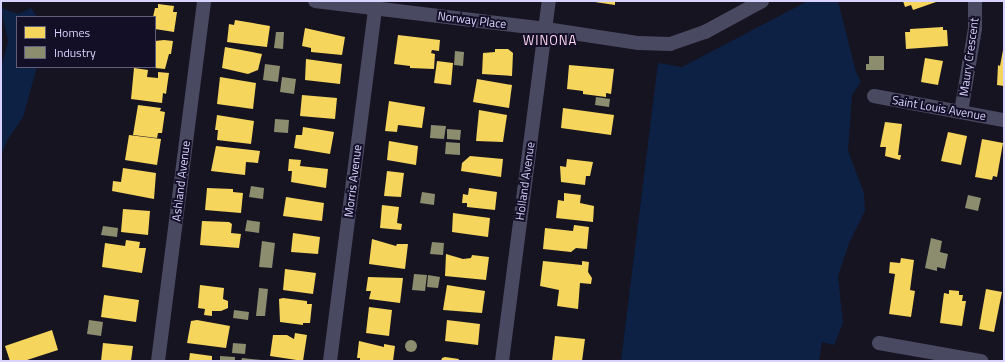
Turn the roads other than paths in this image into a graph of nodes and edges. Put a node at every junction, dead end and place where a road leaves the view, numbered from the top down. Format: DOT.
graph roads {
  1 [pos="204,1"];
  2 [pos="315,1"];
  3 [pos="549,1"];
  4 [pos="762,1"];
  5 [pos="975,1"];
  6 [pos="375,5"];
  7 [pos="546,29"];
  8 [pos="874,96"];
  9 [pos="961,112"];
  10 [pos="1004,120"];
  11 [pos="879,343"];
  12 [pos="158,361"];
  13 [pos="330,361"];
  14 [pos="502,361"];
  15 [pos="981,361"];
  1 -- 12 [label="street, Ashland Avenue"];
  2 -- 6 [label="street, Norway Place"];
  3 -- 7 [label="street, Holland Avenue"];
  4 -- 7 [label="street, Norway Place"];
  5 -- 9 [label="street, Maury Crescent"];
  6 -- 7 [label="street, Norway Place"];
  6 -- 13 [label="street, Morris Avenue"];
  7 -- 14 [label="street, Holland Avenue"];
  8 -- 9 [label="street, Saint Louis Avenue"];
  9 -- 10 [label="street, Saint Louis Avenue"];
  11 -- 15 [label="street"];
}
